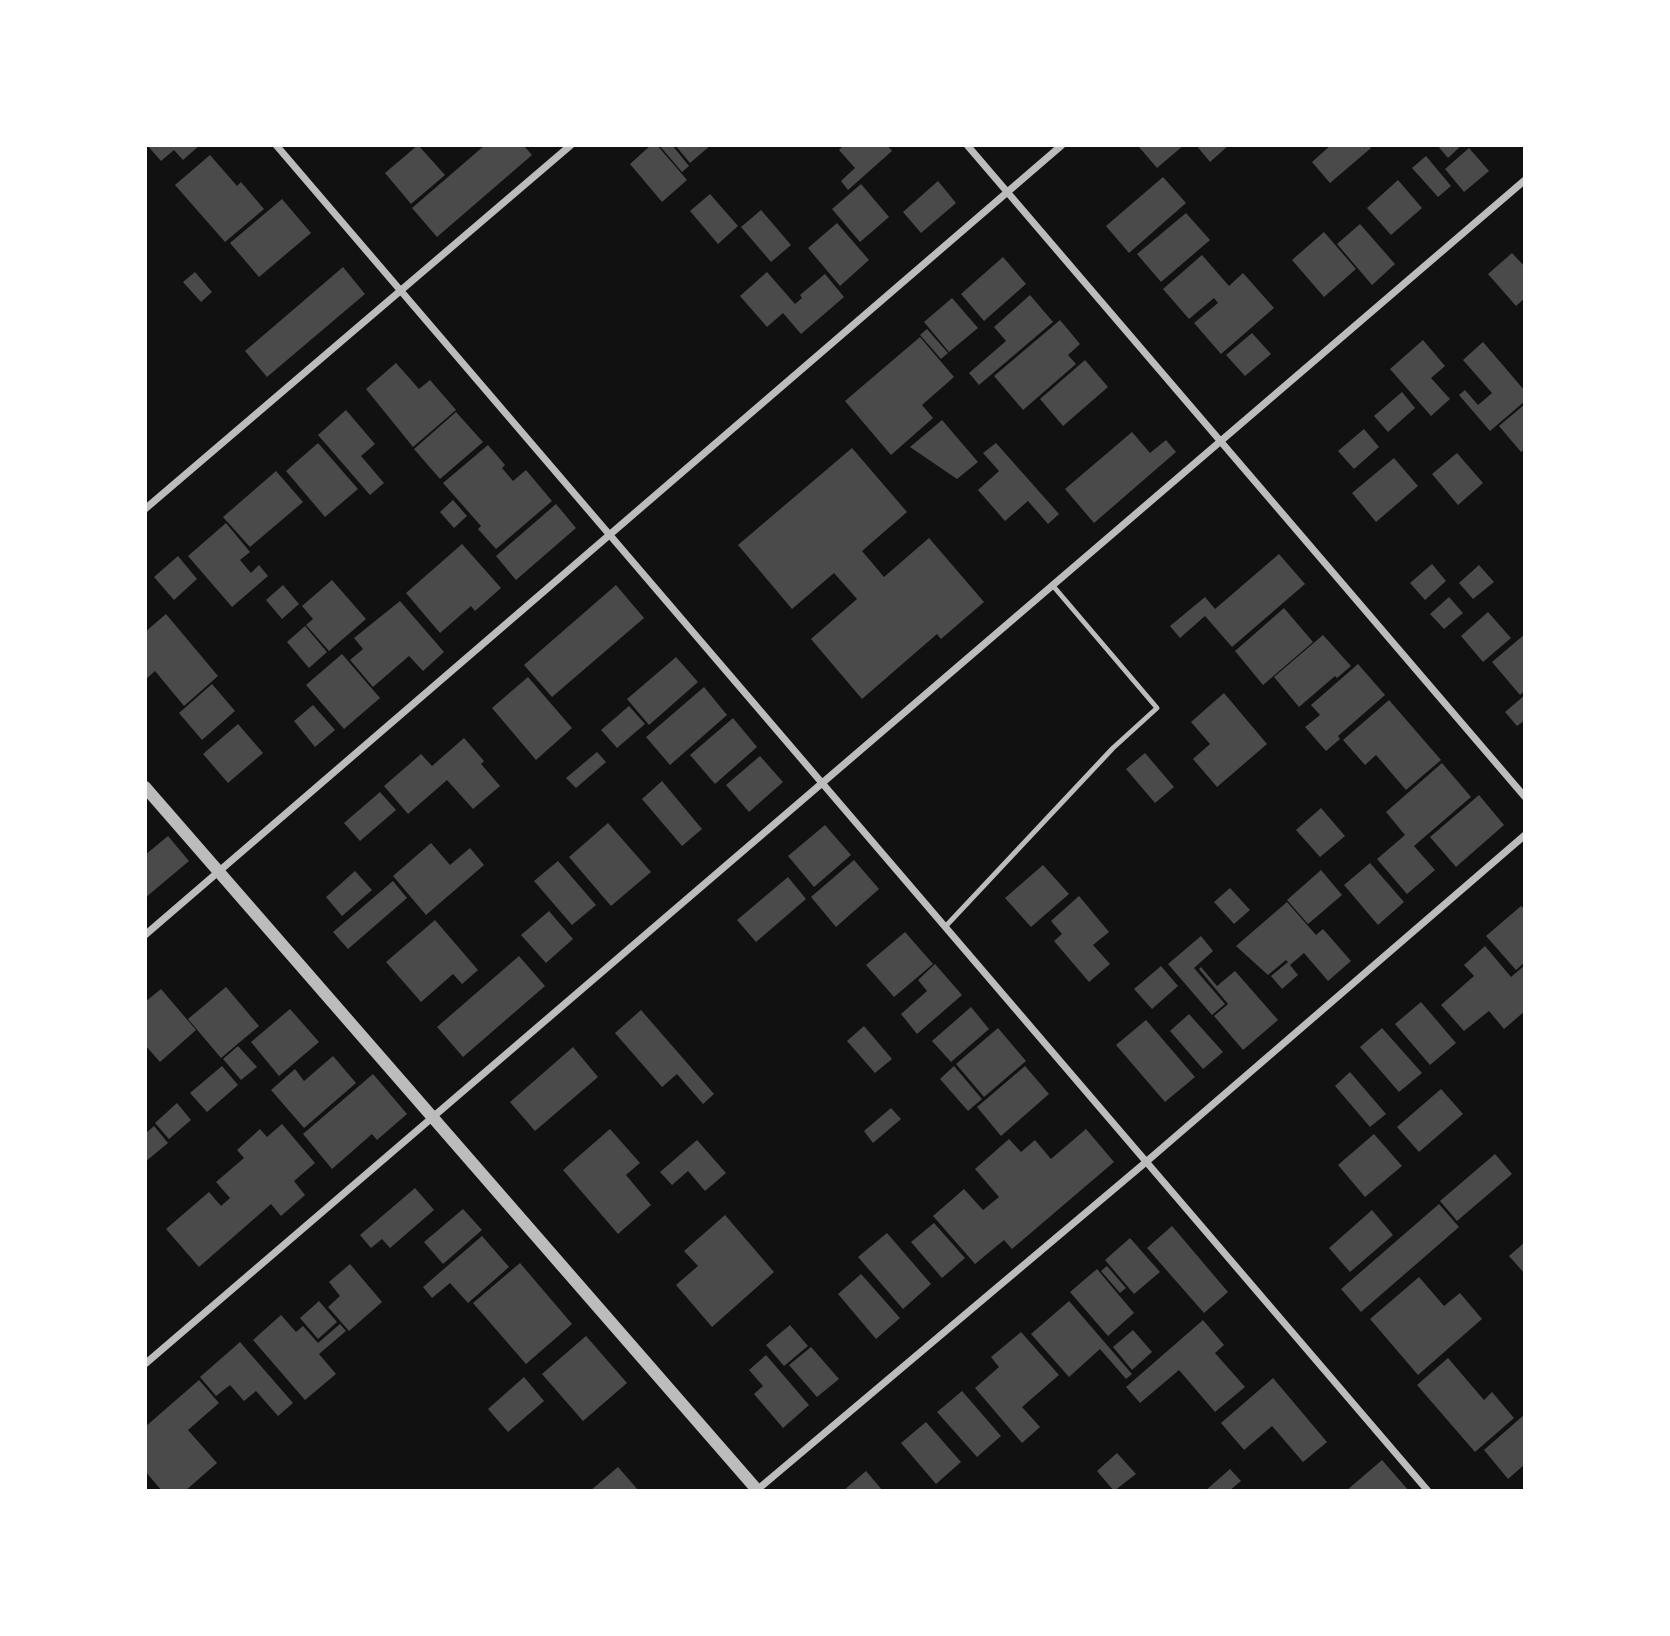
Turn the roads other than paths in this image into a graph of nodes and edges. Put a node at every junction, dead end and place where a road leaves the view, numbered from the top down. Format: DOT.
graph roads {
  1 [pos="276,145"];
  2 [pos="571,145"];
  3 [pos="967,145"];
  4 [pos="1062,145"];
  5 [pos="1525,180"];
  6 [pos="1008,192"];
  7 [pos="401,291"];
  8 [pos="1222,443"];
  9 [pos="145,509"];
  10 [pos="610,535"];
  11 [pos="1054,587"];
  12 [pos="823,785"];
  13 [pos="145,787"];
  14 [pos="1525,797"];
  15 [pos="1525,835"];
  16 [pos="219,872"];
  17 [pos="945,927"];
  18 [pos="145,935"];
  19 [pos="434,1119"];
  20 [pos="1146,1162"];
  21 [pos="145,1364"];
  22 [pos="757,1491"];
  23 [pos="1428,1491"];
  1 -- 7 [label="street"];
  2 -- 7 [label="street"];
  3 -- 6 [label="street"];
  4 -- 6 [label="street"];
  5 -- 8 [label="street"];
  6 -- 8 [label="street"];
  6 -- 10 [label="street"];
  7 -- 9 [label="street"];
  7 -- 10 [label="street"];
  8 -- 11 [label="street"];
  8 -- 14 [label="street"];
  10 -- 12 [label="street"];
  10 -- 16 [label="street"];
  11 -- 12 [label="street"];
  11 -- 17 [label="lane"];
  12 -- 17 [label="street"];
  12 -- 19 [label="street"];
  13 -- 16 [label="street"];
  15 -- 20 [label="street"];
  16 -- 18 [label="street"];
  16 -- 19 [label="street"];
  17 -- 20 [label="street"];
  19 -- 21 [label="street"];
  19 -- 22 [label="street"];
  20 -- 22 [label="street"];
  20 -- 23 [label="street"];
}
